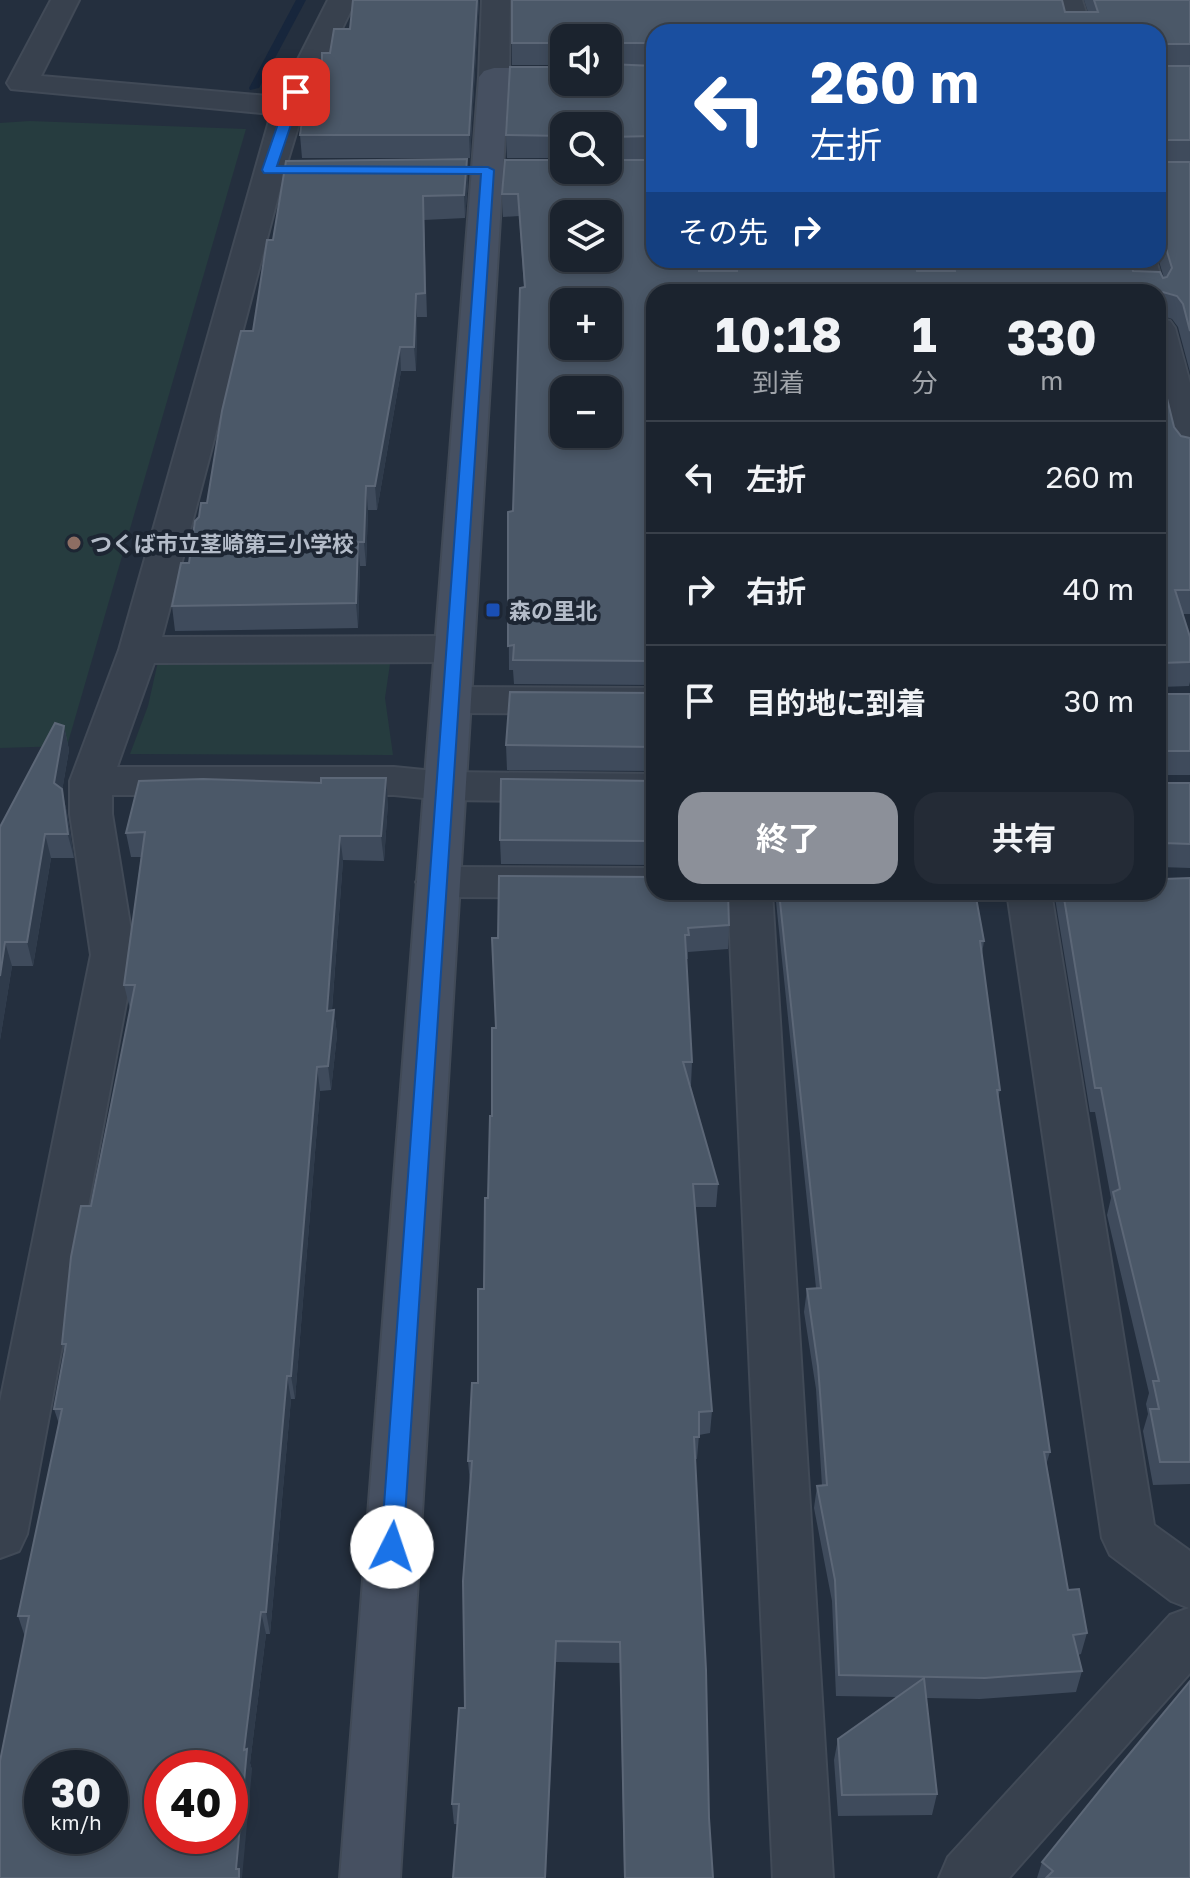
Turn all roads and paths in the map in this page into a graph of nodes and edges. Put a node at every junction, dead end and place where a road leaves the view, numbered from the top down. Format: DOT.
graph roads {
  1 [pos="65,0"];
  2 [pos="342,0"];
  3 [pos="496,0"];
  4 [pos="1068,0"];
  5 [pos="1076,24"];
  6 [pos="494,77"];
  7 [pos="550,77"];
  8 [pos="289,107"];
  9 [pos="1166,358"];
  10 [pos="1190,449"];
  11 [pos="454,649"];
  12 [pos="139,650"];
  13 [pos="451,700"];
  14 [pos="646,701"];
  15 [pos="91,781"];
  16 [pos="444,786"];
  17 [pos="646,788"];
  18 [pos="438,882"];
  19 [pos="646,883"];
  20 [pos="750,900"];
  21 [pos="1030,900"];
  22 [pos="1,1521"];
  23 [pos="1190,1583"];
  24 [pos="1190,1633"];
  25 [pos="370,1878"];
  26 [pos="803,1878"];
  27 [pos="969,1878"];
  1 -- 8 [label="street"];
  2 -- 8 [label="street"];
  3 -- 6 [label="street"];
  4 -- 5 [label="street"];
  6 -- 7 [label="street"];
  6 -- 11 [label="street"];
  8 -- 12 [label="street"];
  9 -- 10 [label="street"];
  11 -- 12 [label="street"];
  11 -- 13 [label="street"];
  12 -- 15 [label="street"];
  13 -- 14 [label="street"];
  13 -- 16 [label="street"];
  15 -- 16 [label="street"];
  15 -- 22 [label="street"];
  16 -- 17 [label="street"];
  16 -- 18 [label="street"];
  18 -- 19 [label="street"];
  18 -- 25 [label="street"];
  20 -- 26 [label="street"];
  21 -- 23 [label="street"];
  24 -- 27 [label="street"];
}
